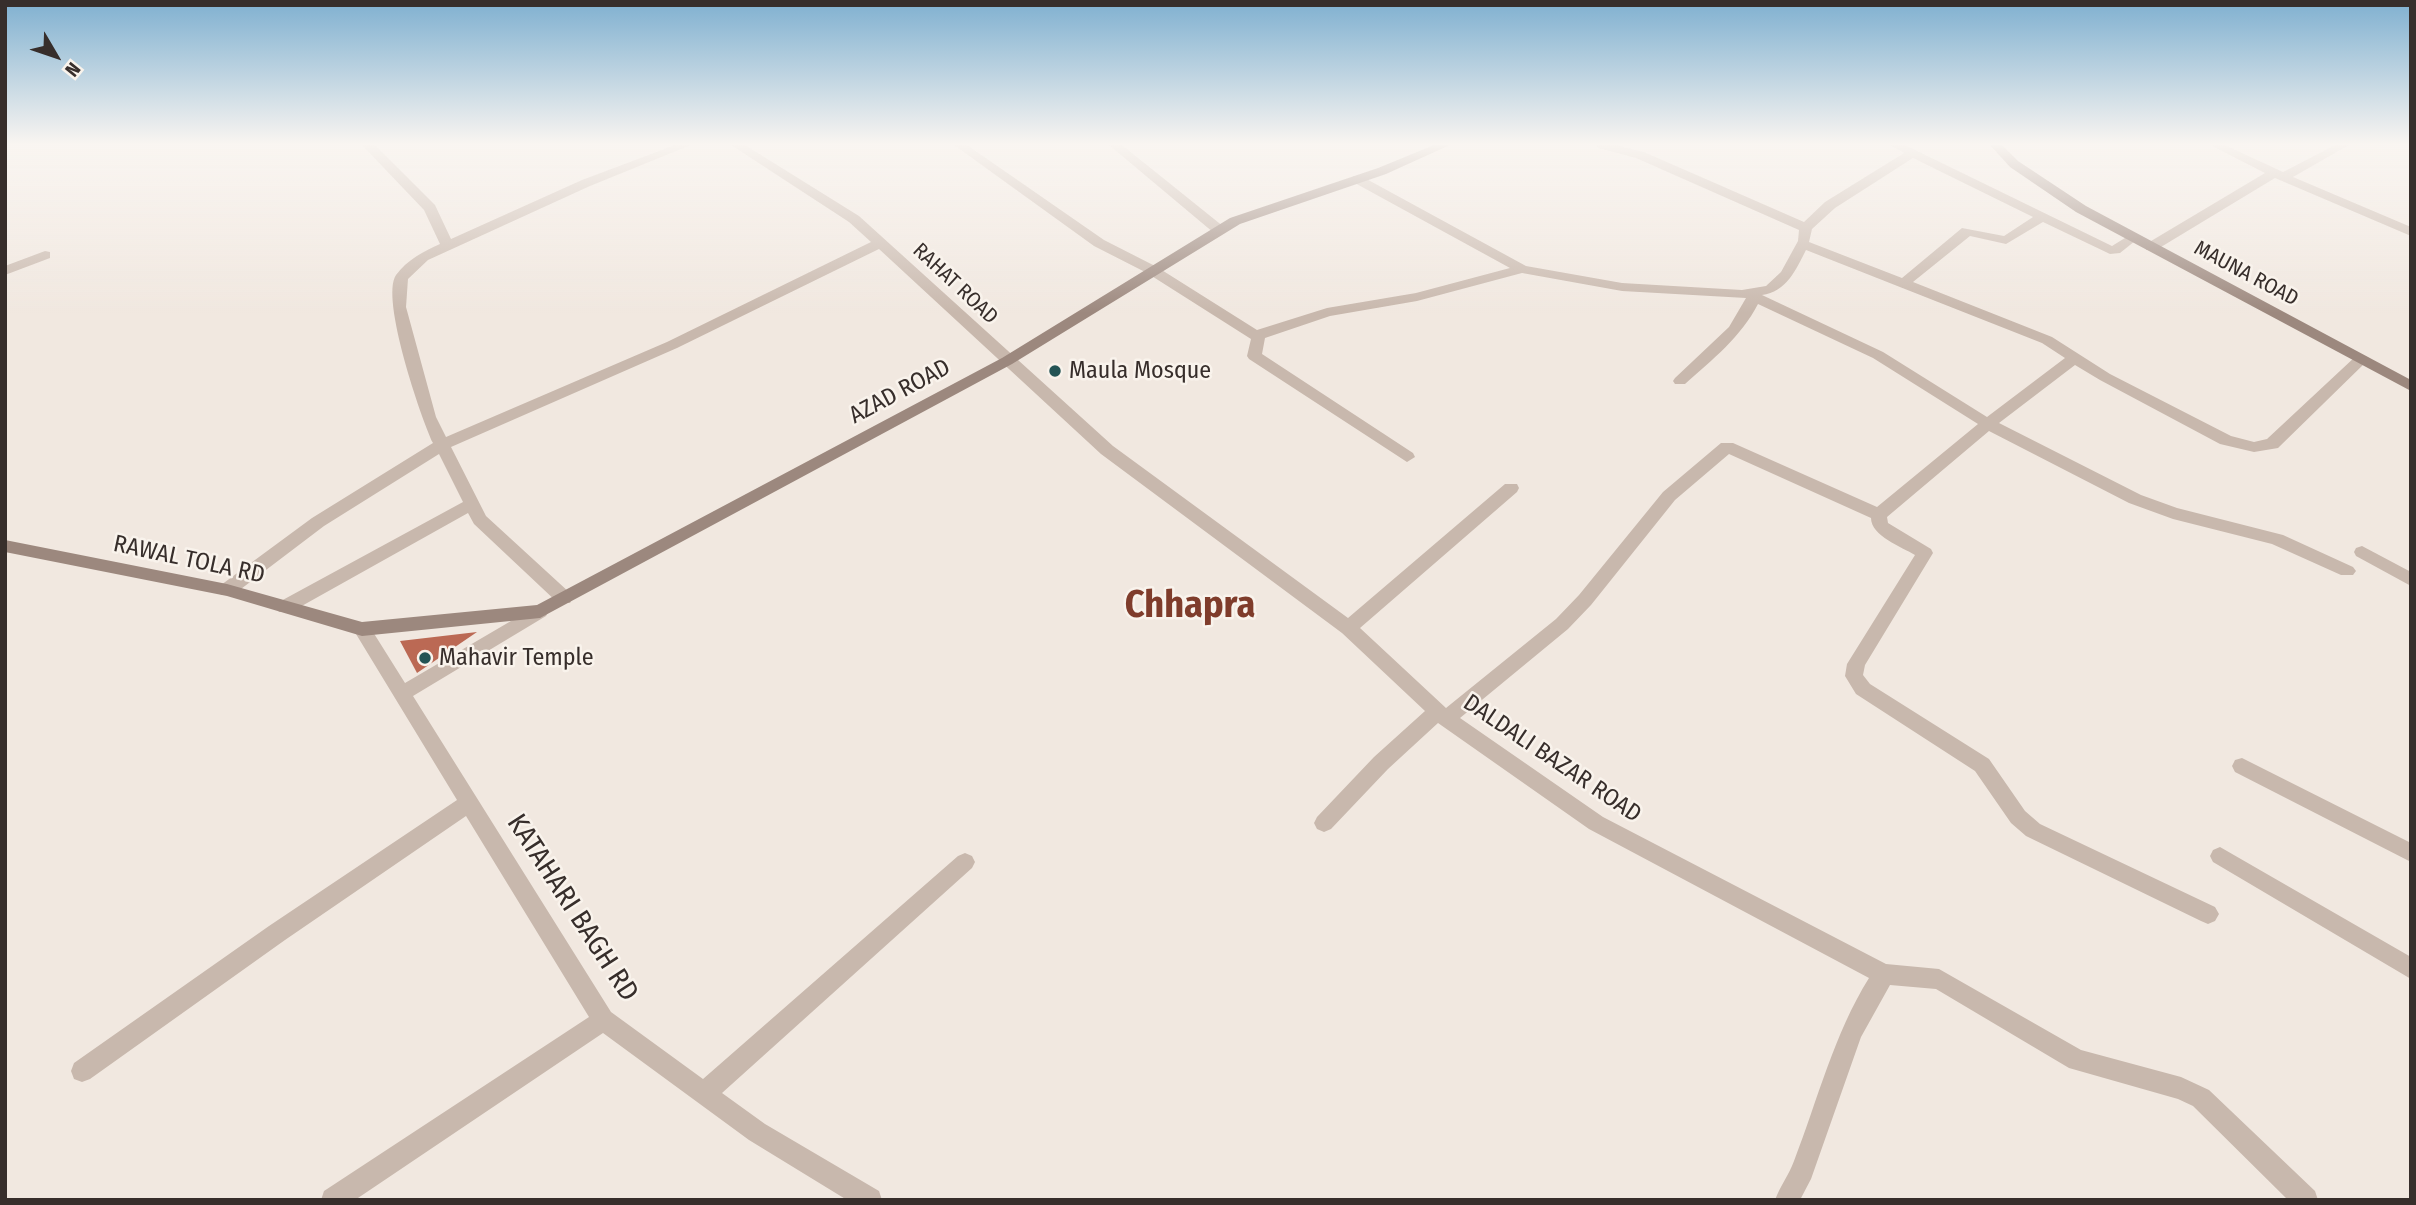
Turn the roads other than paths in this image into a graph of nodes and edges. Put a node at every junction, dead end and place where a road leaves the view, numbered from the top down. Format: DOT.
graph roads {
  1 [pos="423,201"];
  2 [pos="546,201"];
  3 [pos="826,201"];
  4 [pos="1040,201"];
  5 [pos="1184,201"];
  6 [pos="1292,201"];
  7 [pos="1397,201"];
  8 [pos="1745,201"];
  9 [pos="1836,201"];
  10 [pos="2011,201"];
  11 [pos="2069,201"];
  12 [pos="2232,201"];
  13 [pos="2339,201"];
  14 [pos="2043,217"];
  15 [pos="1806,228"];
  16 [pos="1219,230"];
  17 [pos="2411,232"];
  18 [pos="2133,237"];
  19 [pos="880,243"];
  20 [pos="1803,244"];
  21 [pos="448,246"];
  22 [pos="2151,247"];
  23 [pos="45,255"];
  24 [pos="1522,270"];
  25 [pos="5,271"];
  26 [pos="1152,271"];
  27 [pos="1903,285"];
  28 [pos="1754,295"];
  29 [pos="1259,335"];
  30 [pos="2076,357"];
  31 [pos="2361,359"];
  32 [pos="1007,361"];
  33 [pos="1680,381"];
  34 [pos="2411,386"];
  35 [pos="1988,424"];
  36 [pos="442,446"];
  37 [pos="1407,457"];
  38 [pos="1511,488"];
  39 [pos="472,504"];
  40 [pos="1880,515"];
  41 [pos="5,547"];
  42 [pos="2362,552"];
  43 [pos="2347,571"];
  44 [pos="2411,580"];
  45 [pos="227,590"];
  46 [pos="564,598"];
  47 [pos="285,607"];
  48 [pos="540,611"];
  49 [pos="1348,628"];
  50 [pos="362,629"];
  51 [pos="402,694"];
  52 [pos="1442,715"];
  53 [pos="2242,766"];
  54 [pos="469,803"];
  55 [pos="1324,823"];
  56 [pos="2411,853"];
  57 [pos="2220,856"];
  58 [pos="965,863"];
  59 [pos="2208,914"];
  60 [pos="2411,969"];
  61 [pos="1884,974"];
  62 [pos="603,1020"];
  63 [pos="82,1071"];
  64 [pos="705,1093"];
  65 [pos="333,1200"];
  66 [pos="870,1200"];
  67 [pos="1787,1200"];
  68 [pos="2306,1200"];
  1 -- 21 [label="street"];
  2 -- 21 [label="street"];
  3 -- 19 [label="street, RAHAT ROAD"];
  4 -- 26 [label="street"];
  5 -- 16 [label="street"];
  6 -- 16 [label="street, AZAD ROAD"];
  7 -- 24 [label="street"];
  8 -- 15 [label="street"];
  9 -- 15 [label="street"];
  10 -- 14 [label="street"];
  11 -- 18 [label="street, MAUNA ROAD"];
  12 -- 22 [label="street"];
  13 -- 17 [label="street"];
  14 -- 18 [label="street"];
  14 -- 27 [label="street"];
  15 -- 20 [label="street"];
  16 -- 26 [label="street, AZAD ROAD"];
  18 -- 22 [label="street, MAUNA ROAD"];
  19 -- 32 [label="street, RAHAT ROAD"];
  19 -- 36 [label="street"];
  20 -- 27 [label="street"];
  20 -- 28 [label="street"];
  21 -- 36 [label="street"];
  22 -- 31 [label="street, MAUNA ROAD"];
  23 -- 25 [label="street"];
  24 -- 28 [label="street"];
  24 -- 29 [label="street"];
  26 -- 29 [label="street"];
  26 -- 32 [label="street, AZAD ROAD"];
  27 -- 30 [label="street"];
  28 -- 33 [label="street"];
  28 -- 35 [label="street"];
  29 -- 37 [label="street"];
  30 -- 31 [label="street"];
  30 -- 35 [label="street"];
  31 -- 34 [label="street, MAUNA ROAD"];
  32 -- 46 [label="street, AZAD ROAD"];
  32 -- 49 [label="street, DALDALI BAZAR ROAD"];
  35 -- 40 [label="street"];
  35 -- 43 [label="street"];
  36 -- 39 [label="street"];
  36 -- 45 [label="street"];
  38 -- 49 [label="street"];
  39 -- 46 [label="street"];
  39 -- 47 [label="street"];
  40 -- 52 [label="street"];
  40 -- 59 [label="street"];
  41 -- 45 [label="street, RAWAL TOLA RD"];
  42 -- 44 [label="street"];
  45 -- 47 [label="street, RAWAL TOLA RD"];
  46 -- 48 [label="street, AZAD ROAD"];
  47 -- 50 [label="street, RAWAL TOLA RD"];
  48 -- 50 [label="street, AZAD ROAD"];
  48 -- 51 [label="street"];
  49 -- 52 [label="street, DALDALI BAZAR ROAD"];
  50 -- 51 [label="street, KATAHARI BAGH RD"];
  51 -- 54 [label="street, KATAHARI BAGH RD"];
  52 -- 55 [label="street"];
  52 -- 61 [label="street, DALDALI BAZAR ROAD"];
  53 -- 56 [label="street"];
  54 -- 62 [label="street, KATAHARI BAGH RD"];
  54 -- 63 [label="street"];
  57 -- 60 [label="street"];
  58 -- 64 [label="street"];
  61 -- 67 [label="street"];
  61 -- 68 [label="street, DALDALI BAZAR ROAD"];
  62 -- 64 [label="street, KATAHARI BAGH RD"];
  62 -- 65 [label="street"];
  64 -- 66 [label="street, KATAHARI BAGH RD"];
}
